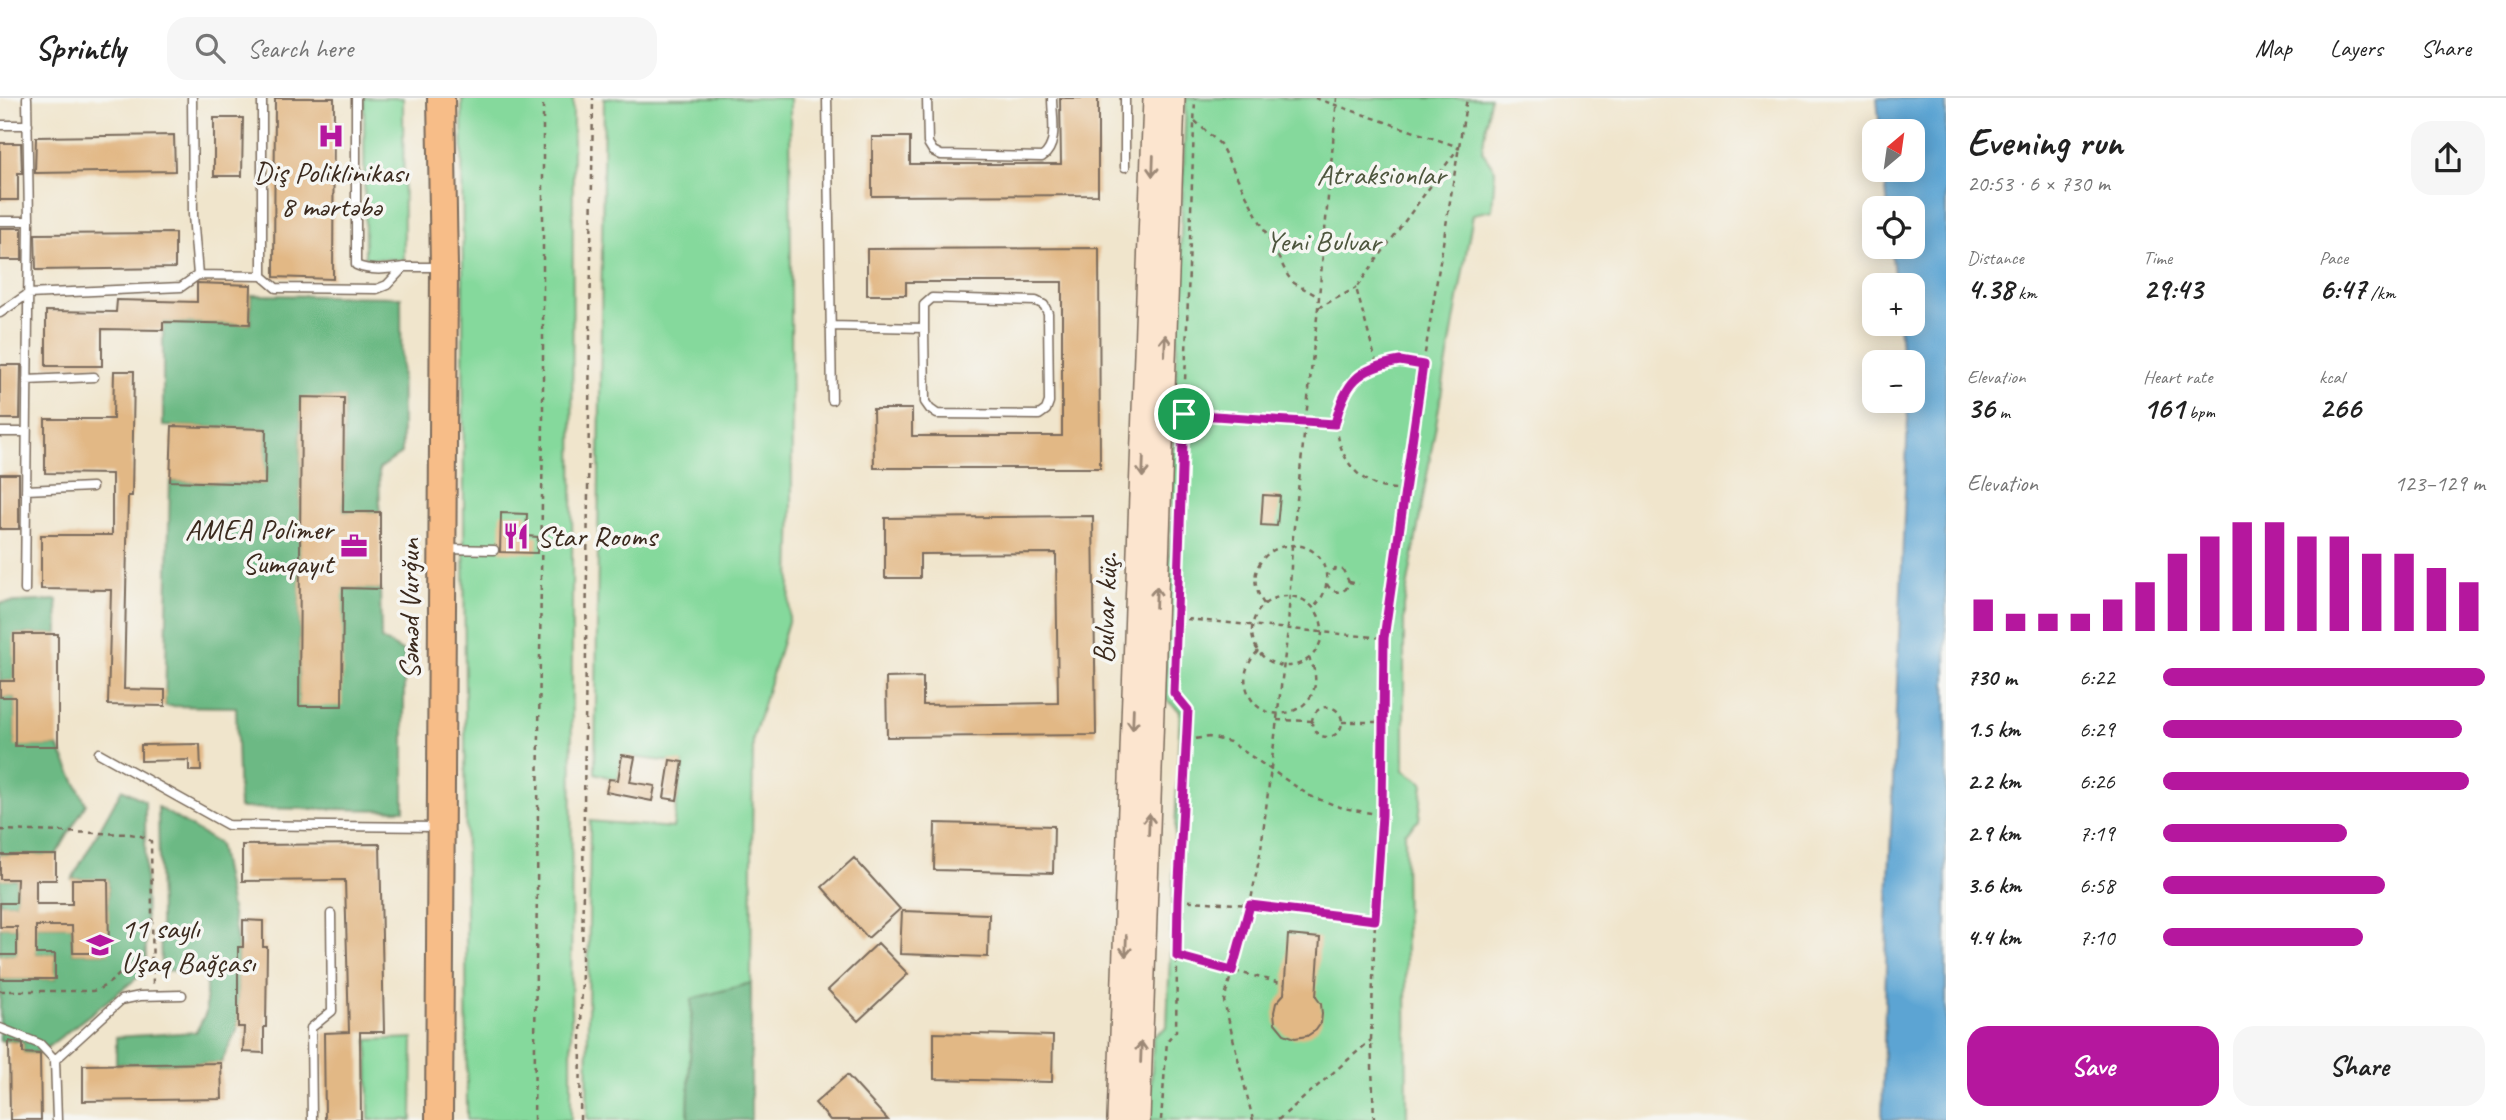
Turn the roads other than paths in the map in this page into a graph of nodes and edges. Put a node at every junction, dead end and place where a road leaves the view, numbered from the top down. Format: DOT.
graph roads {
  1 [pos="27,98"];
  2 [pos="192,98"];
  3 [pos="262,98"];
  4 [pos="356,98"];
  5 [pos="441,98"];
  6 [pos="827,98"];
  7 [pos="928,98"];
  8 [pos="1052,98"];
  9 [pos="1125,98"];
  10 [pos="1155,98"];
  11 [pos="1173,98"];
  12 [pos="0,125"];
  13 [pos="28,125"];
  14 [pos="1125,167"];
  15 [pos="0,221"];
  16 [pos="29,221"];
  17 [pos="404,267"];
  18 [pos="444,267"];
  19 [pos="198,275"];
  20 [pos="262,276"];
  21 [pos="28,294"];
  22 [pos="0,313"];
  23 [pos="830,326"];
  24 [pos="924,328"];
  25 [pos="94,377"];
  26 [pos="27,380"];
  27 [pos="832,400"];
  28 [pos="0,432"];
  29 [pos="26,432"];
  30 [pos="92,487"];
  31 [pos="26,490"];
  32 [pos="443,549"];
  33 [pos="494,550"];
  34 [pos="25,590"];
  35 [pos="1144,678"];
  36 [pos="99,753"];
  37 [pos="442,827"];
  38 [pos="331,914"];
  39 [pos="182,995"];
  40 [pos="1133,1014"];
  41 [pos="2,1032"];
  42 [pos="55,1060"];
  43 [pos="57,1120"];
  44 [pos="312,1120"];
  45 [pos="439,1120"];
  46 [pos="1119,1120"];
  47 [pos="1138,1120"];
  1 -- 13 [label="lane"];
  2 -- 19 [label="lane"];
  3 -- 20 [label="lane"];
  4 -- 17 [label="lane"];
  5 -- 18 [label="main road, Səməd Vurğun"];
  6 -- 23 [label="lane"];
  7 -- 8 [label="lane"];
  9 -- 14 [label="lane"];
  10 -- 35 [label="street, Bulvar küç., one-way"];
  35 -- 11 [label="street, Bulvar küç., one-way"];
  12 -- 13 [label="lane"];
  13 -- 16 [label="lane"];
  15 -- 16 [label="lane"];
  16 -- 21 [label="lane"];
  17 -- 18 [label="lane"];
  17 -- 20 [label="lane"];
  18 -- 32 [label="main road, Səməd Vurğun"];
  19 -- 20 [label="lane"];
  19 -- 21 [label="lane"];
  21 -- 22 [label="lane"];
  21 -- 26 [label="lane"];
  23 -- 24 [label="lane"];
  23 -- 27 [label="lane"];
  24 -- 24 [label="lane"];
  25 -- 26 [label="lane"];
  26 -- 29 [label="lane"];
  28 -- 29 [label="lane"];
  29 -- 31 [label="lane"];
  30 -- 31 [label="lane"];
  31 -- 34 [label="lane"];
  32 -- 33 [label="lane"];
  32 -- 37 [label="main road, Səməd Vurğun"];
  35 -- 40 [label="street, Bulvar küç."];
  36 -- 37 [label="lane"];
  37 -- 45 [label="main road, Səməd Vurğun"];
  38 -- 44 [label="lane"];
  39 -- 42 [label="lane"];
  40 -- 46 [label="street, Bulvar küç."];
  47 -- 40 [label="street, Bulvar küç., one-way"];
  41 -- 42 [label="lane"];
  42 -- 43 [label="lane"];
}
